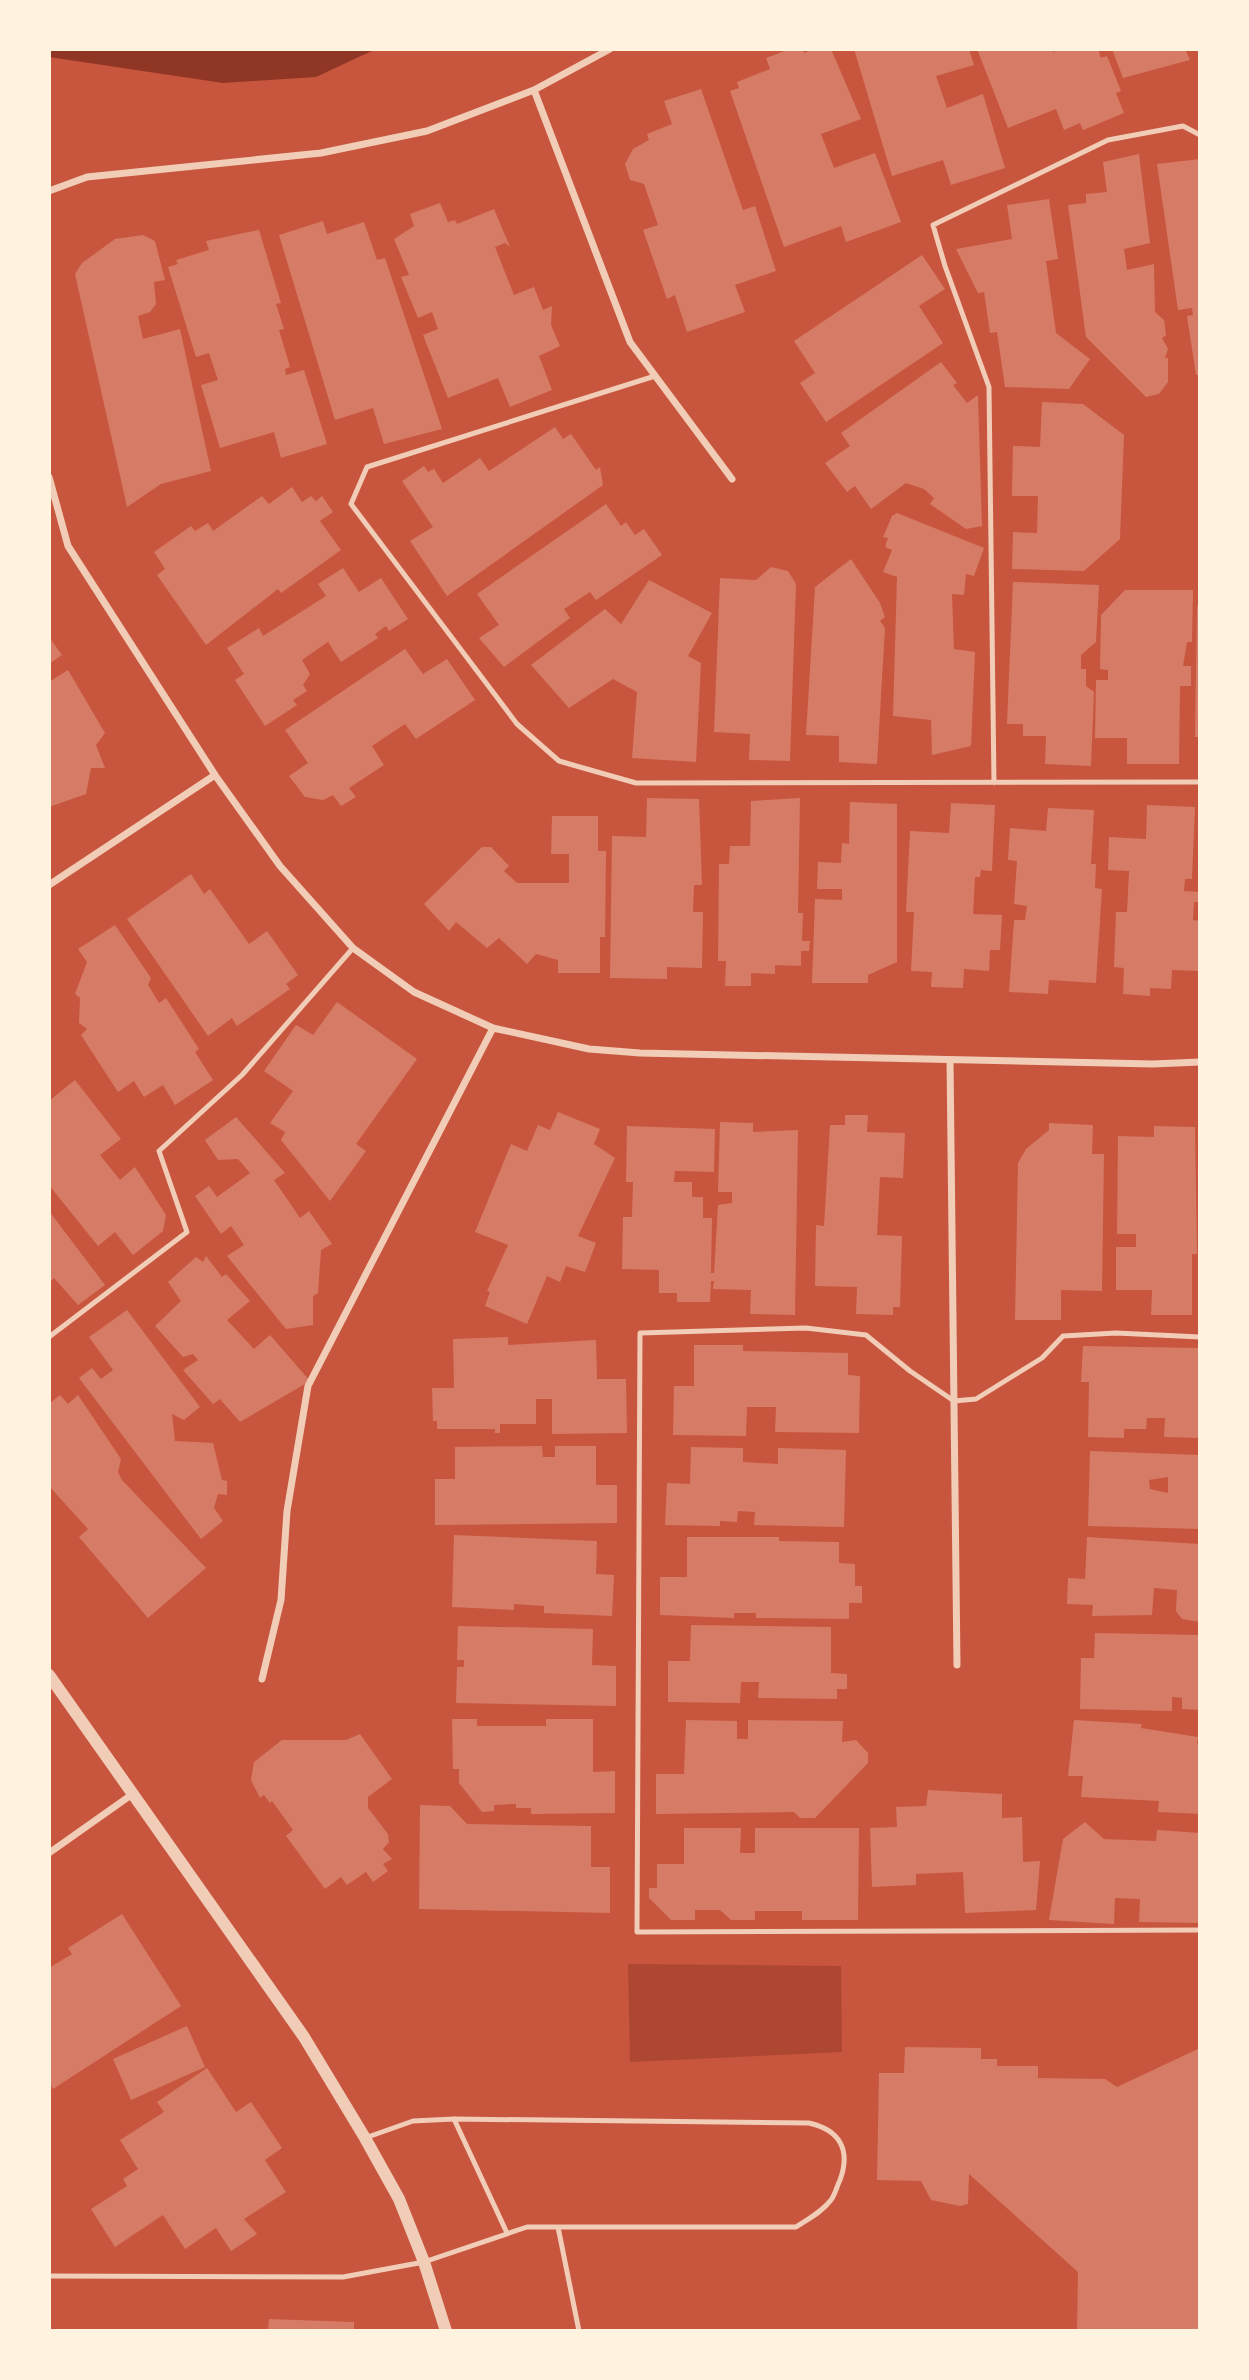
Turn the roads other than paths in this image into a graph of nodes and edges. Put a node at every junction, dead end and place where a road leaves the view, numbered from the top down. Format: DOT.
graph roads {
  1 [pos="610,49"];
  2 [pos="534,90"];
  3 [pos="1200,135"];
  4 [pos="49,191"];
  5 [pos="655,376"];
  6 [pos="49,477"];
  7 [pos="732,479"];
  8 [pos="215,775"];
  9 [pos="1200,782"];
  10 [pos="994,783"];
  11 [pos="49,885"];
  12 [pos="353,948"];
  13 [pos="493,1028"];
  14 [pos="950,1060"];
  15 [pos="1200,1062"];
  16 [pos="49,1337"];
  17 [pos="1200,1337"];
  18 [pos="954,1401"];
  19 [pos="957,1665"];
  20 [pos="49,1675"];
  21 [pos="262,1679"];
  22 [pos="134,1793"];
  23 [pos="49,1853"];
  24 [pos="1200,1930"];
  25 [pos="454,2119"];
  26 [pos="365,2138"];
  27 [pos="558,2227"];
  28 [pos="507,2233"];
  29 [pos="424,2262"];
  30 [pos="49,2276"];
  31 [pos="446,2331"];
  32 [pos="579,2331"];
  1 -- 2 [label="street"];
  2 -- 4 [label="street"];
  2 -- 5 [label="street"];
  3 -- 10 [label="lane"];
  5 -- 7 [label="street"];
  5 -- 10 [label="lane"];
  6 -- 8 [label="street"];
  8 -- 11 [label="street"];
  8 -- 12 [label="street"];
  9 -- 10 [label="lane"];
  12 -- 13 [label="street"];
  12 -- 16 [label="lane"];
  13 -- 14 [label="street"];
  13 -- 21 [label="street"];
  14 -- 15 [label="street"];
  14 -- 18 [label="street"];
  17 -- 18 [label="lane"];
  18 -- 19 [label="street"];
  18 -- 24 [label="lane"];
  20 -- 22 [label="street"];
  22 -- 23 [label="street"];
  22 -- 26 [label="street"];
  25 -- 26 [label="lane"];
  25 -- 27 [label="lane"];
  25 -- 28 [label="lane"];
  26 -- 29 [label="street"];
  27 -- 28 [label="lane"];
  27 -- 32 [label="lane"];
  28 -- 29 [label="lane"];
  29 -- 30 [label="lane"];
  29 -- 31 [label="street"];
}
